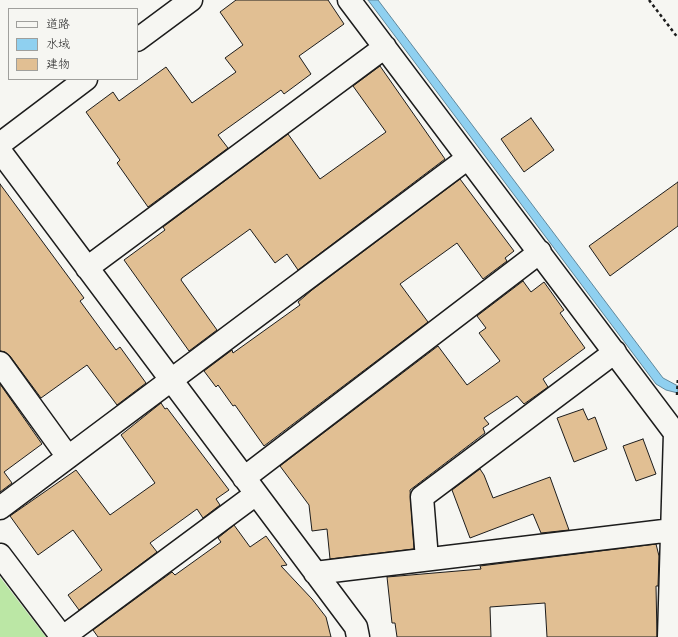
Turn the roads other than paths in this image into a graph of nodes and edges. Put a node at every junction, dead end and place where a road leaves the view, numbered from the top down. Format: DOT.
graph roads {
  1 [pos="191,0"];
  2 [pos="349,0"];
  3 [pos="138,39"];
  4 [pos="385,47"];
  5 [pos="85,80"];
  6 [pos="0,144"];
  7 [pos="0,151"];
  8 [pos="468,158"];
  9 [pos="540,252"];
  10 [pos="87,268"];
  11 [pos="615,352"];
  12 [pos="0,363"];
  13 [pos="171,380"];
  14 [pos="68,457"];
  15 [pos="250,486"];
  16 [pos="0,508"];
  17 [pos="672,530"];
  18 [pos="0,555"];
  19 [pos="427,559"];
  20 [pos="315,573"];
  21 [pos="63,637"];
  22 [pos="358,637"];
  23 [pos="669,637"];
  1 -- 3 [label="street"];
  2 -- 4 [label="street"];
  4 -- 8 [label="street"];
  4 -- 10 [label="street"];
  5 -- 6 [label="street"];
  7 -- 10 [label="street"];
  8 -- 9 [label="street"];
  8 -- 13 [label="street"];
  9 -- 11 [label="street"];
  9 -- 15 [label="street"];
  10 -- 13 [label="street"];
  11 -- 17 [label="street"];
  11 -- 19 [label="street"];
  12 -- 14 [label="street"];
  13 -- 14 [label="street"];
  13 -- 15 [label="street"];
  14 -- 16 [label="street"];
  15 -- 20 [label="street"];
  15 -- 21 [label="street"];
  17 -- 19 [label="street"];
  17 -- 23 [label="street"];
  18 -- 21 [label="street"];
  19 -- 20 [label="street"];
  20 -- 22 [label="street"];
}
